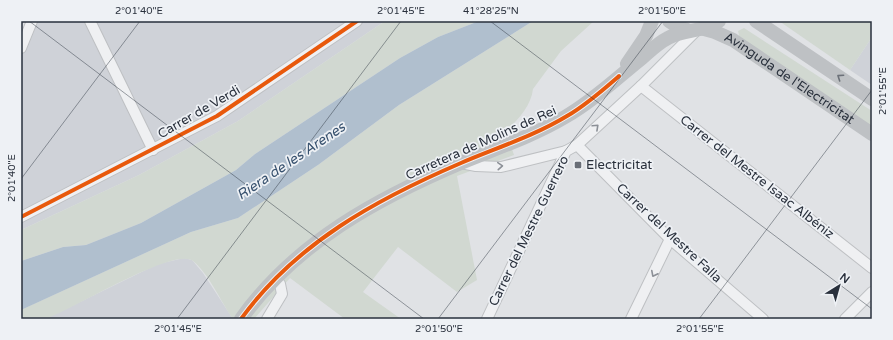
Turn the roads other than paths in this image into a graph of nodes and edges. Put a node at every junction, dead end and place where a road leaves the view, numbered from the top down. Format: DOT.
graph roads {
  1 [pos="32,21"];
  2 [pos="90,21"];
  3 [pos="358,21"];
  4 [pos="652,21"];
  5 [pos="669,21"];
  6 [pos="719,21"];
  7 [pos="756,21"];
  8 [pos="696,30"];
  9 [pos="21,48"];
  10 [pos="619,76"];
  11 [pos="641,86"];
  12 [pos="872,99"];
  13 [pos="872,134"];
  14 [pos="576,145"];
  15 [pos="153,150"];
  16 [pos="566,151"];
  17 [pos="461,163"];
  18 [pos="21,217"];
  19 [pos="670,239"];
  20 [pos="872,268"];
  21 [pos="276,278"];
  22 [pos="872,292"];
  23 [pos="241,319"];
  24 [pos="267,319"];
  25 [pos="487,319"];
  26 [pos="630,319"];
  27 [pos="763,319"];
  28 [pos="845,319"];
  1 -- 9 [label="street"];
  2 -- 15 [label="street"];
  3 -- 15 [label="street, Carrer de Verdi"];
  4 -- 10 [label="main road, Carretera de Molins de Rei"];
  5 -- 8 [label="main road"];
  6 -- 8 [label="main road"];
  12 -- 7 [label="main road, one-way"];
  8 -- 10 [label="main road, Carretera de Molins de Rei"];
  8 -- 11 [label="street, Carrer del Mestre Guerrero"];
  8 -- 13 [label="main road, Avinguda de l'Electricitat"];
  10 -- 17 [label="main road, Carretera de Molins de Rei"];
  14 -- 11 [label="street, Carrer del Mestre Guerrero, one-way"];
  11 -- 20 [label="street, Carrer del Mestre Isaac Albéniz"];
  14 -- 16 [label="street, Carrer del Mestre Guerrero"];
  14 -- 19 [label="street, Carrer del Mestre Falla"];
  15 -- 18 [label="street, Carrer de Verdi"];
  17 -- 16 [label="street, Carretera de Molins de Rei, one-way"];
  16 -- 25 [label="street, Carrer del Mestre Guerrero"];
  17 -- 21 [label="main road, Carretera de Molins de Rei"];
  19 -- 26 [label="street, one-way"];
  19 -- 27 [label="street, Carrer del Mestre Falla"];
  21 -- 23 [label="main road, Carretera de Molins de Rei"];
  21 -- 24 [label="street"];
  22 -- 28 [label="street"];
}
